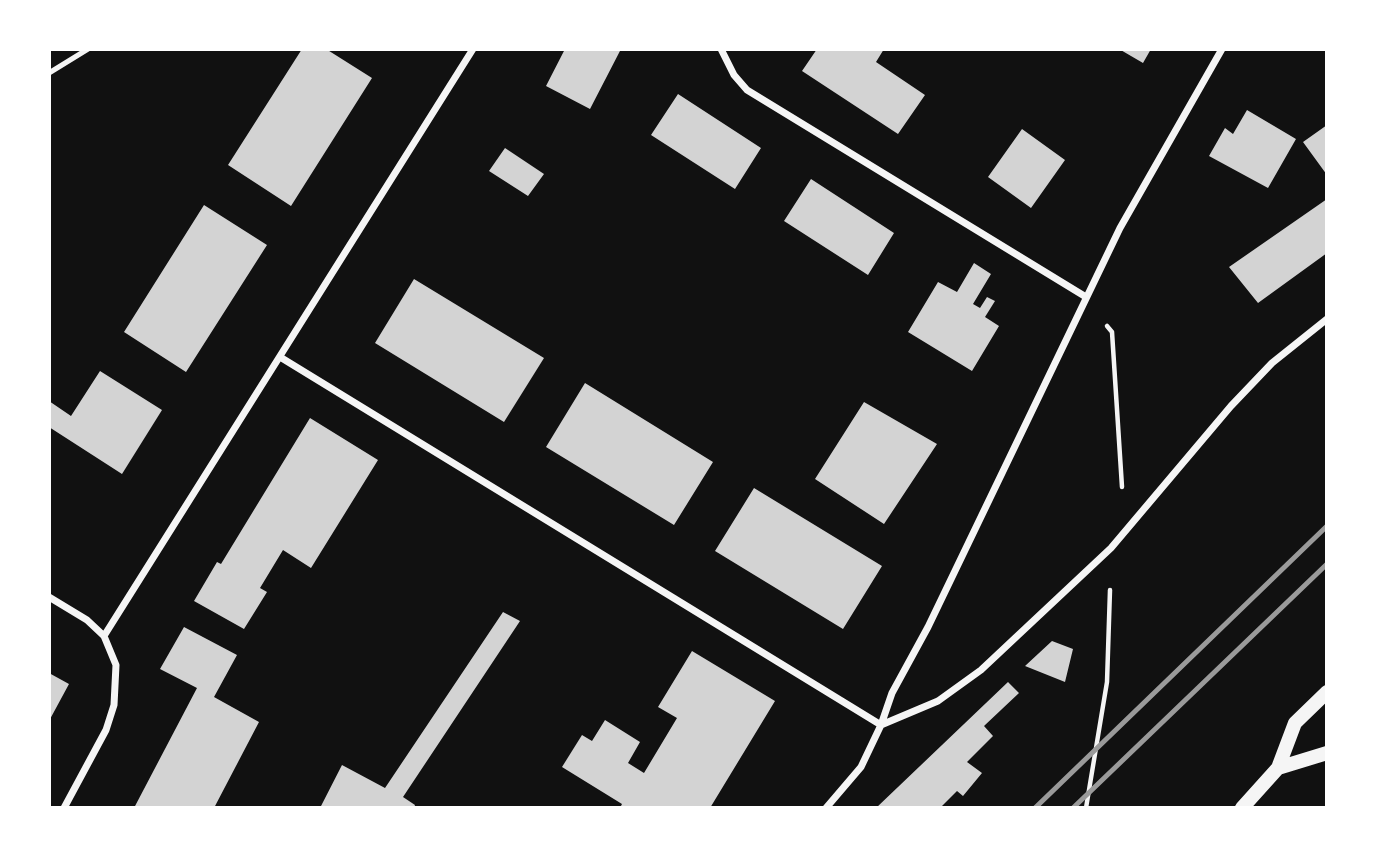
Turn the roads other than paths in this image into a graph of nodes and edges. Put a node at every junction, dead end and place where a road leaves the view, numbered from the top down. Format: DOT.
graph roads {
  1 [pos="88,49"];
  2 [pos="472,49"];
  3 [pos="720,49"];
  4 [pos="1222,49"];
  5 [pos="49,73"];
  6 [pos="1086,297"];
  7 [pos="1327,319"];
  8 [pos="280,358"];
  9 [pos="49,597"];
  10 [pos="104,636"];
  11 [pos="1327,692"];
  12 [pos="881,726"];
  13 [pos="1327,753"];
  14 [pos="1278,768"];
  15 [pos="64,808"];
  16 [pos="825,808"];
  17 [pos="1242,808"];
  1 -- 5 [label="lane"];
  2 -- 8 [label="street"];
  3 -- 6 [label="street"];
  4 -- 6 [label="street"];
  6 -- 12 [label="street"];
  7 -- 12 [label="street"];
  8 -- 10 [label="street"];
  8 -- 12 [label="street"];
  9 -- 10 [label="street"];
  10 -- 15 [label="street"];
  11 -- 14 [label="main road"];
  12 -- 16 [label="street"];
  13 -- 14 [label="main road"];
  14 -- 17 [label="main road"];
}
